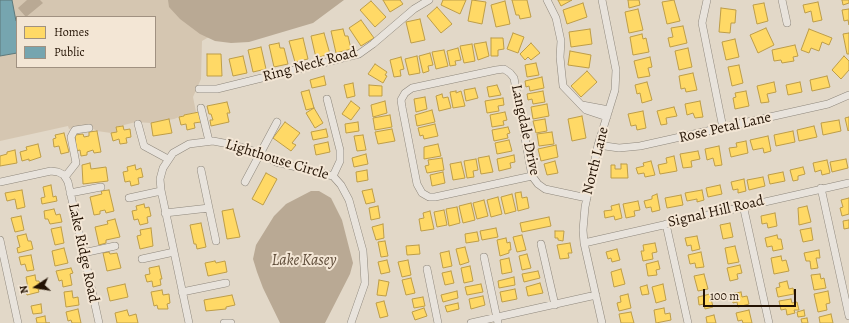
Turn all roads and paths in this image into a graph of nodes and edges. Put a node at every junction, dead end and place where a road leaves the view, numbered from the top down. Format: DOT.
graph roads {
  1 [pos="430,0"];
  2 [pos="548,0"];
  3 [pos="602,0"];
  4 [pos="707,0"];
  5 [pos="782,0"];
  6 [pos="787,23"];
  7 [pos="199,89"];
  8 [pos="849,95"];
  9 [pos="327,99"];
  10 [pos="201,108"];
  11 [pos="608,114"];
  12 [pos="277,122"];
  13 [pos="138,124"];
  14 [pos="89,128"];
  15 [pos="723,128"];
  16 [pos="209,141"];
  17 [pos="598,145"];
  18 [pos="261,154"];
  19 [pos="168,159"];
  20 [pos="201,170"];
  21 [pos="333,176"];
  22 [pos="532,176"];
  23 [pos="67,180"];
  24 [pos="0,182"];
  25 [pos="245,182"];
  26 [pos="849,183"];
  27 [pos="101,187"];
  28 [pos="821,188"];
  29 [pos="161,191"];
  30 [pos="70,193"];
  31 [pos="129,198"];
  32 [pos="586,198"];
  33 [pos="743,206"];
  34 [pos="209,208"];
  35 [pos="165,213"];
  36 [pos="666,224"];
  37 [pos="0,240"];
  38 [pos="216,241"];
  39 [pos="584,243"];
  40 [pos="541,244"];
  41 [pos="114,246"];
  42 [pos="83,252"];
  43 [pos="174,252"];
  44 [pos="484,256"];
  45 [pos="142,259"];
  46 [pos="427,269"];
  47 [pos="226,283"];
  48 [pos="182,292"];
  49 [pos="596,295"];
  50 [pos="555,305"];
  51 [pos="849,316"];
  52 [pos="498,320"];
  53 [pos="18,323"];
  54 [pos="99,323"];
  55 [pos="189,323"];
  56 [pos="224,323"];
  57 [pos="231,323"];
  58 [pos="350,323"];
  59 [pos="438,323"];
  60 [pos="471,323"];
  61 [pos="602,323"];
  62 [pos="688,323"];
  63 [pos="769,323"];
  1 -- 7 [label="street, Ring Neck Road"];
  2 -- 11 [label="street"];
  3 -- 11 [label="street, North Lane"];
  4 -- 15 [label="street"];
  5 -- 6 [label="street"];
  8 -- 15 [label="street, Rose Petal Lane"];
  9 -- 21 [label="street"];
  10 -- 16 [label="street"];
  11 -- 17 [label="street, North Lane"];
  12 -- 18 [label="street"];
  13 -- 19 [label="street"];
  14 -- 23 [label="street"];
  15 -- 17 [label="street, Rose Petal Lane"];
  16 -- 18 [label="street, Lighthouse Circle"];
  16 -- 19 [label="street, Lighthouse Circle"];
  17 -- 32 [label="street, North Lane"];
  18 -- 21 [label="street, Lighthouse Circle"];
  18 -- 25 [label="street"];
  19 -- 29 [label="street"];
  20 -- 34 [label="street"];
  21 -- 58 [label="street, Lighthouse Circle"];
  22 -- 22 [label="street, Langdale Drive"];
  22 -- 32 [label="street, Langdale Drive"];
  23 -- 24 [label="street"];
  23 -- 30 [label="street, Lake Ridge Road"];
  26 -- 28 [label="street, Signal Hill Road"];
  27 -- 30 [label="street"];
  28 -- 33 [label="street, Signal Hill Road"];
  28 -- 51 [label="street"];
  29 -- 31 [label="street"];
  29 -- 35 [label="street"];
  30 -- 42 [label="street, Lake Ridge Road"];
  32 -- 39 [label="street, North Lane"];
  33 -- 36 [label="street, Signal Hill Road"];
  33 -- 63 [label="street"];
  34 -- 35 [label="street"];
  34 -- 38 [label="street"];
  35 -- 43 [label="street"];
  36 -- 39 [label="street, Signal Hill Road"];
  36 -- 62 [label="street"];
  37 -- 53 [label="street"];
  39 -- 49 [label="street, North Lane"];
  40 -- 50 [label="street"];
  41 -- 42 [label="street"];
  42 -- 54 [label="street, Lake Ridge Road"];
  43 -- 45 [label="street"];
  43 -- 48 [label="street"];
  44 -- 52 [label="street"];
  46 -- 59 [label="street"];
  47 -- 48 [label="street"];
  48 -- 55 [label="street"];
  49 -- 50 [label="street"];
  49 -- 61 [label="street, North Lane"];
  50 -- 52 [label="street"];
  52 -- 60 [label="street"];
  56 -- 57 [label="street"];
}
